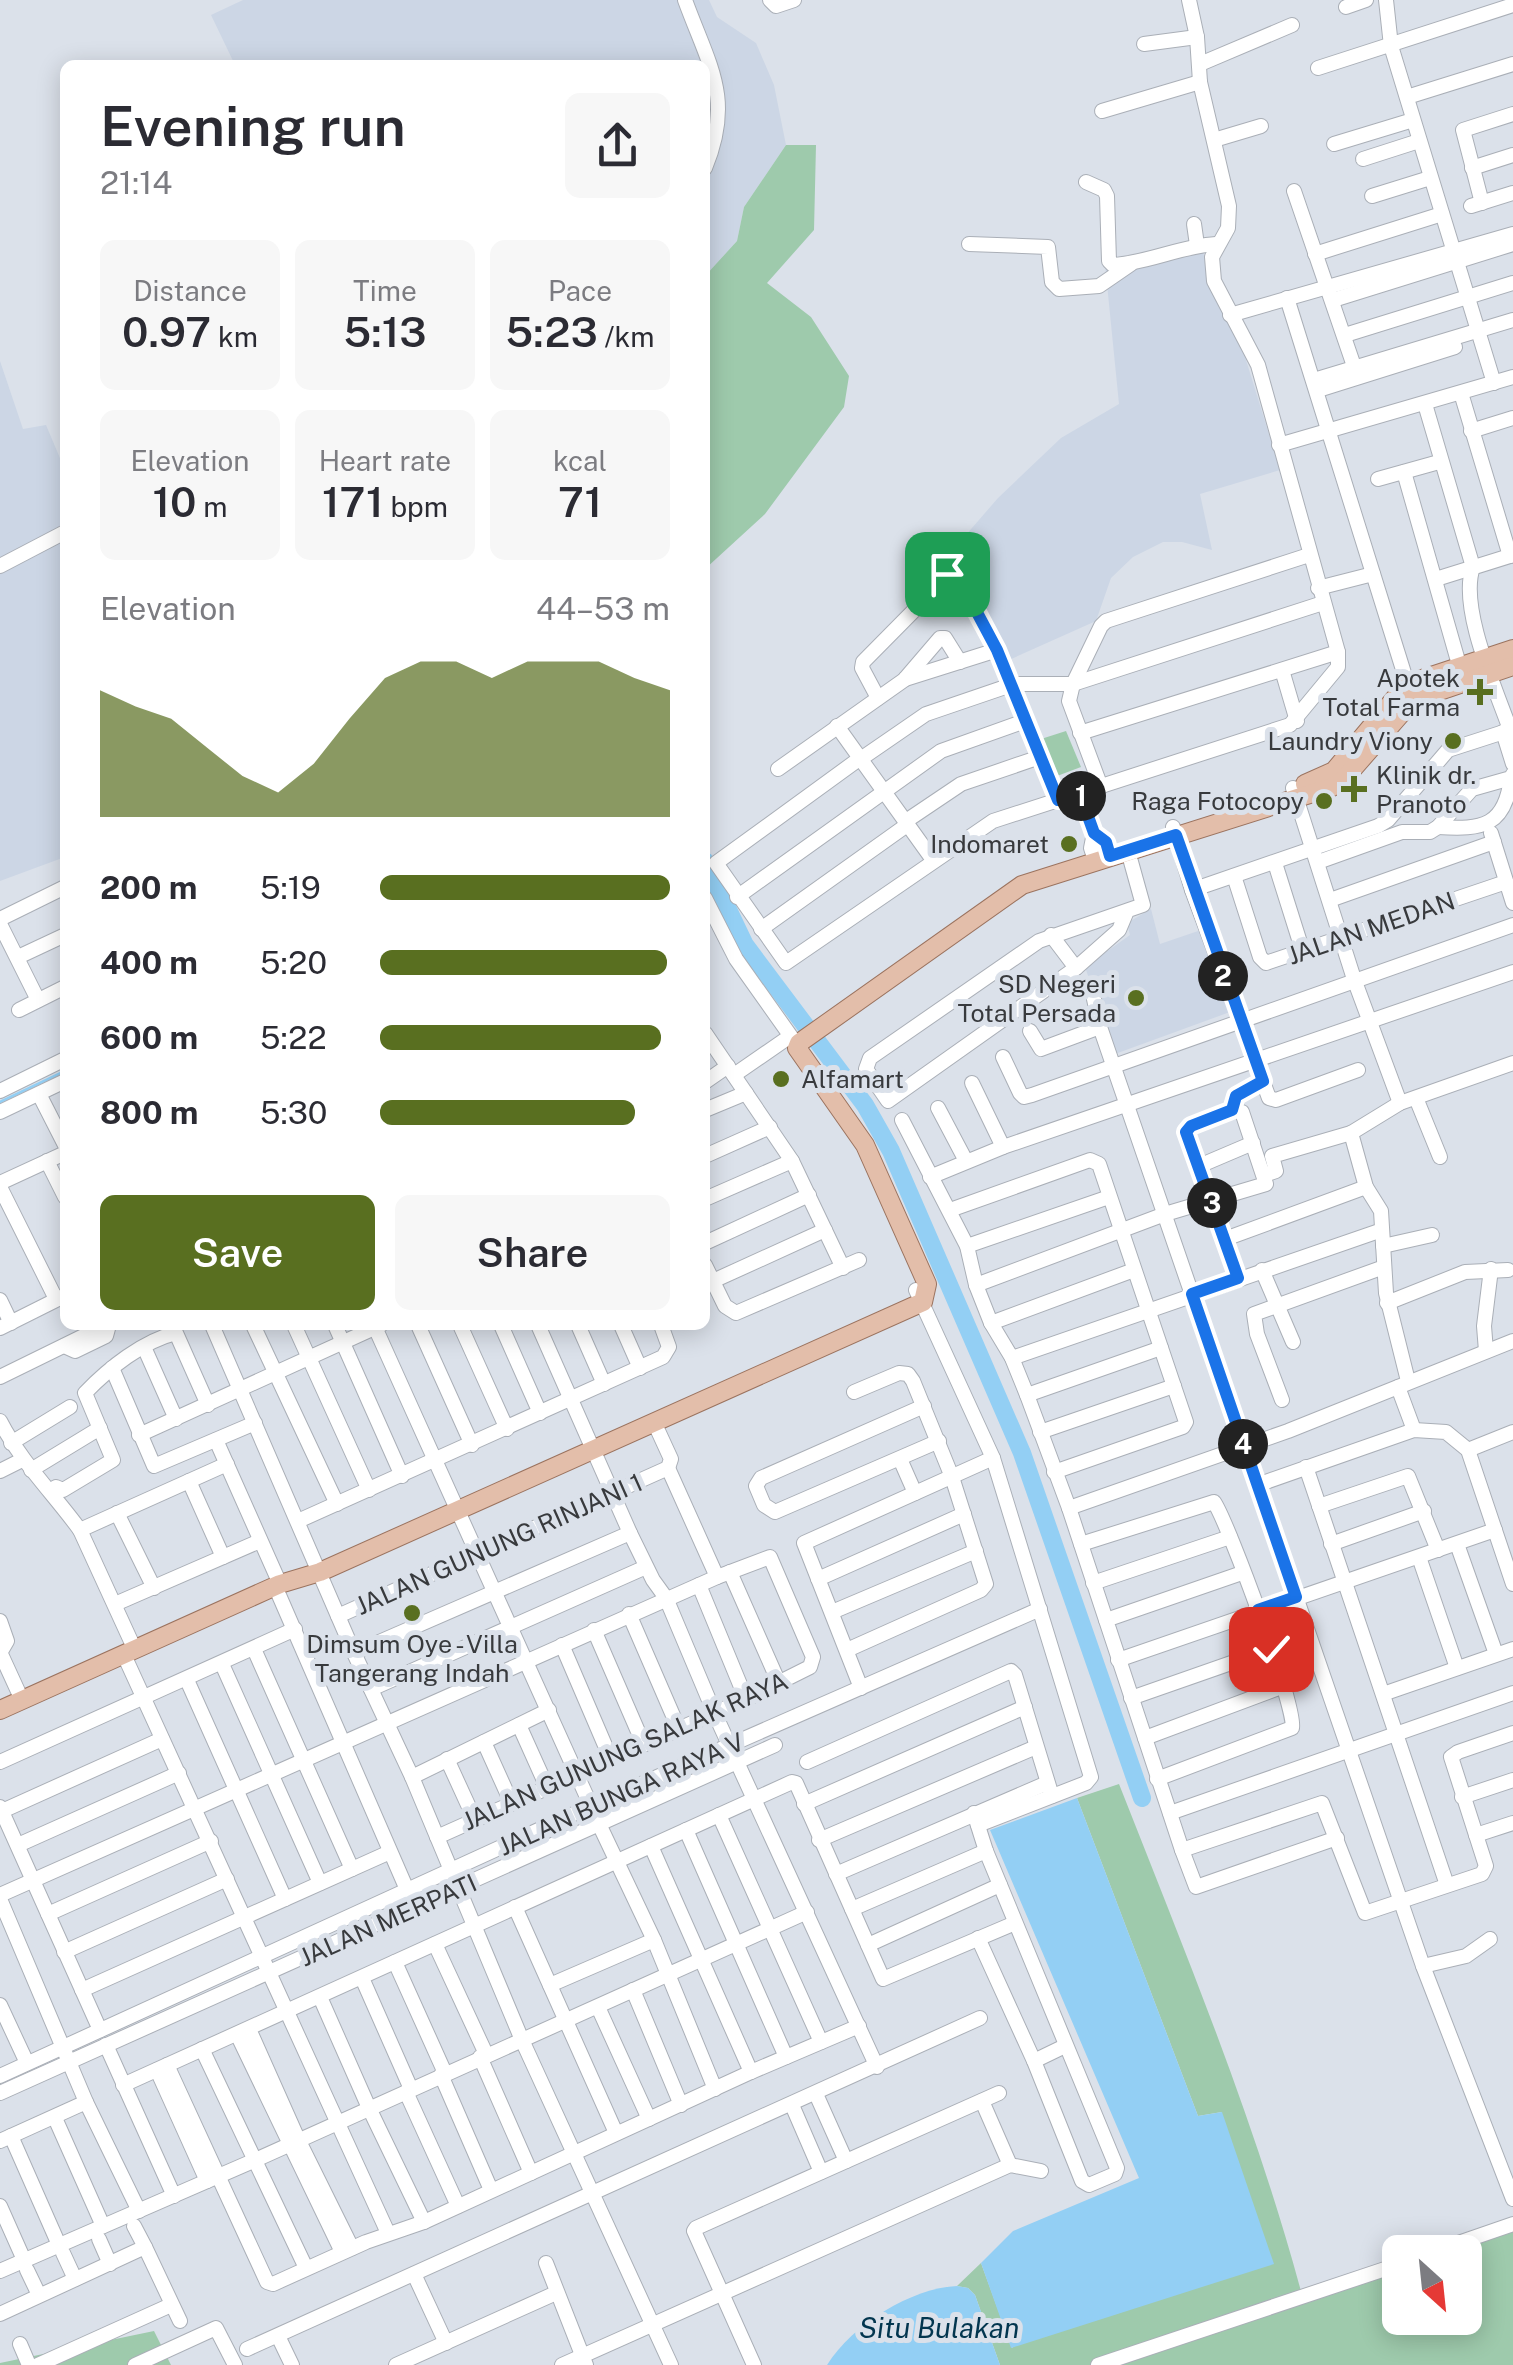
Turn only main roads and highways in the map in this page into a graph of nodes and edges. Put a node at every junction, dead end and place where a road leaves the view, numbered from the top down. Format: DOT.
graph roads {
  1 [pos="1513,649"];
  2 [pos="1487,665"];
  3 [pos="1513,666"];
  4 [pos="920,1296"];
  5 [pos="591,1446"];
  6 [pos="0,1710"];
  1 -- 2 [label="main road"];
  2 -- 3 [label="main road"];
  2 -- 4 [label="main road"];
  4 -- 5 [label="main road"];
  4 -- 5 [label="main road"];
  5 -- 6 [label="main road"];
}
